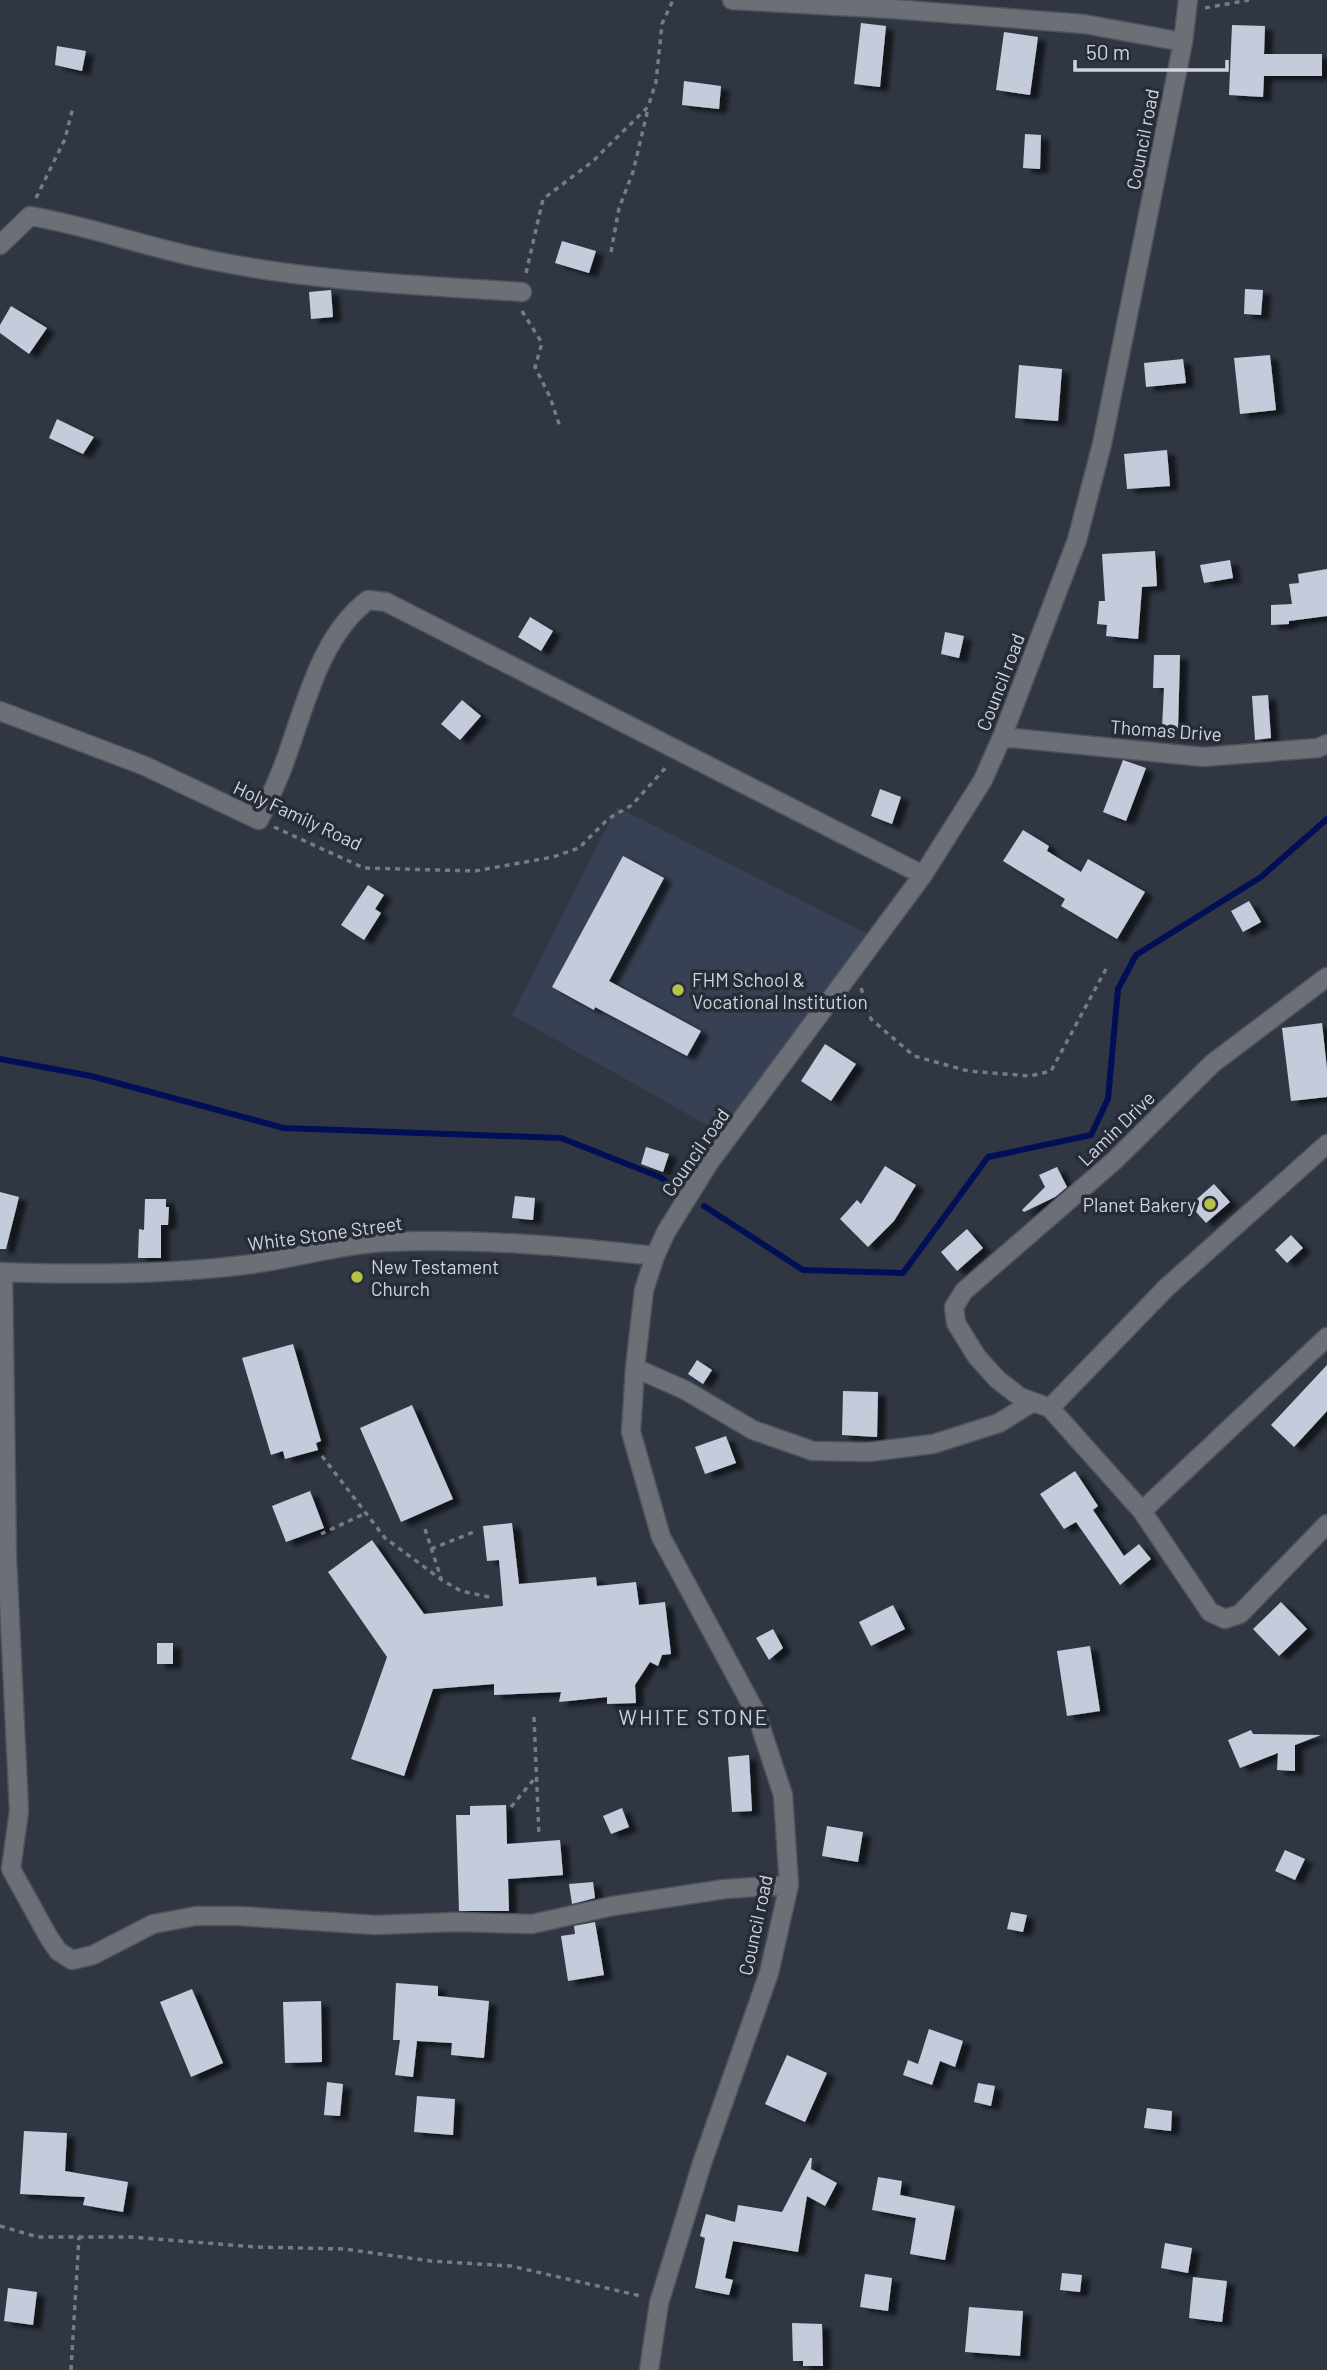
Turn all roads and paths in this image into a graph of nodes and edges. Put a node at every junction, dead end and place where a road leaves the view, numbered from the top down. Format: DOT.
graph roads {
  1 [pos="673,0"];
  2 [pos="732,0"];
  3 [pos="1249,0"];
  4 [pos="1187,6"];
  5 [pos="1183,42"];
  6 [pos="73,107"];
  7 [pos="648,107"];
  8 [pos="30,216"];
  9 [pos="0,245"];
  10 [pos="611,253"];
  11 [pos="522,292"];
  12 [pos="560,426"];
  13 [pos="0,711"];
  14 [pos="1002,737"];
  15 [pos="1327,744"];
  16 [pos="680,752"];
  17 [pos="259,820"];
  18 [pos="923,875"];
  19 [pos="1106,969"];
  20 [pos="855,970"];
  21 [pos="1327,977"];
  22 [pos="1327,1144"];
  23 [pos="655,1256"];
  24 [pos="1,1272"];
  25 [pos="1327,1337"];
  26 [pos="635,1368"];
  27 [pos="1033,1402"];
  28 [pos="1050,1408"];
  29 [pos="322,1456"];
  30 [pos="1142,1511"];
  31 [pos="366,1513"];
  32 [pos="1327,1524"];
  33 [pos="425,1530"];
  34 [pos="476,1531"];
  35 [pos="321,1534"];
  36 [pos="431,1549"];
  37 [pos="442,1580"];
  38 [pos="489,1597"];
  39 [pos="534,1717"];
  40 [pos="537,1776"];
  41 [pos="511,1807"];
  42 [pos="539,1836"];
  43 [pos="6,1869"];
  44 [pos="789,1885"];
  45 [pos="0,2226"];
  46 [pos="79,2238"];
  47 [pos="659,2303"];
  48 [pos="71,2370"];
  49 [pos="649,2370"];
  1 -- 7 [label="path"];
  2 -- 5 [label="street"];
  3 -- 4 [label="path"];
  4 -- 5 [label="street, Council road"];
  5 -- 14 [label="street, Council road"];
  6 -- 8 [label="path"];
  7 -- 10 [label="path"];
  7 -- 11 [label="path"];
  8 -- 9 [label="street"];
  8 -- 11 [label="street"];
  11 -- 12 [label="path"];
  13 -- 17 [label="street, Holy Family Road"];
  14 -- 15 [label="street, Thomas Drive"];
  14 -- 18 [label="street, Council road"];
  16 -- 17 [label="path, Holy Family Road"];
  16 -- 17 [label="street"];
  16 -- 18 [label="street"];
  18 -- 20 [label="street, Council road"];
  19 -- 20 [label="path"];
  20 -- 23 [label="street, Council road"];
  21 -- 27 [label="street, Lamin Drive"];
  22 -- 28 [label="street"];
  23 -- 24 [label="street, White Stone Street"];
  23 -- 26 [label="street, Council road"];
  24 -- 43 [label="street"];
  25 -- 30 [label="street"];
  26 -- 27 [label="street"];
  26 -- 44 [label="street, Council road"];
  27 -- 28 [label="street"];
  28 -- 30 [label="street"];
  29 -- 31 [label="path"];
  30 -- 32 [label="street"];
  31 -- 35 [label="path"];
  31 -- 37 [label="path"];
  33 -- 36 [label="path"];
  34 -- 36 [label="path"];
  36 -- 37 [label="path"];
  37 -- 38 [label="path"];
  39 -- 40 [label="path"];
  40 -- 41 [label="path"];
  40 -- 42 [label="path"];
  43 -- 44 [label="street"];
  44 -- 47 [label="street, Council road"];
  45 -- 46 [label="path"];
  46 -- 47 [label="path"];
  46 -- 48 [label="path"];
  47 -- 49 [label="street, Council road"];
}
